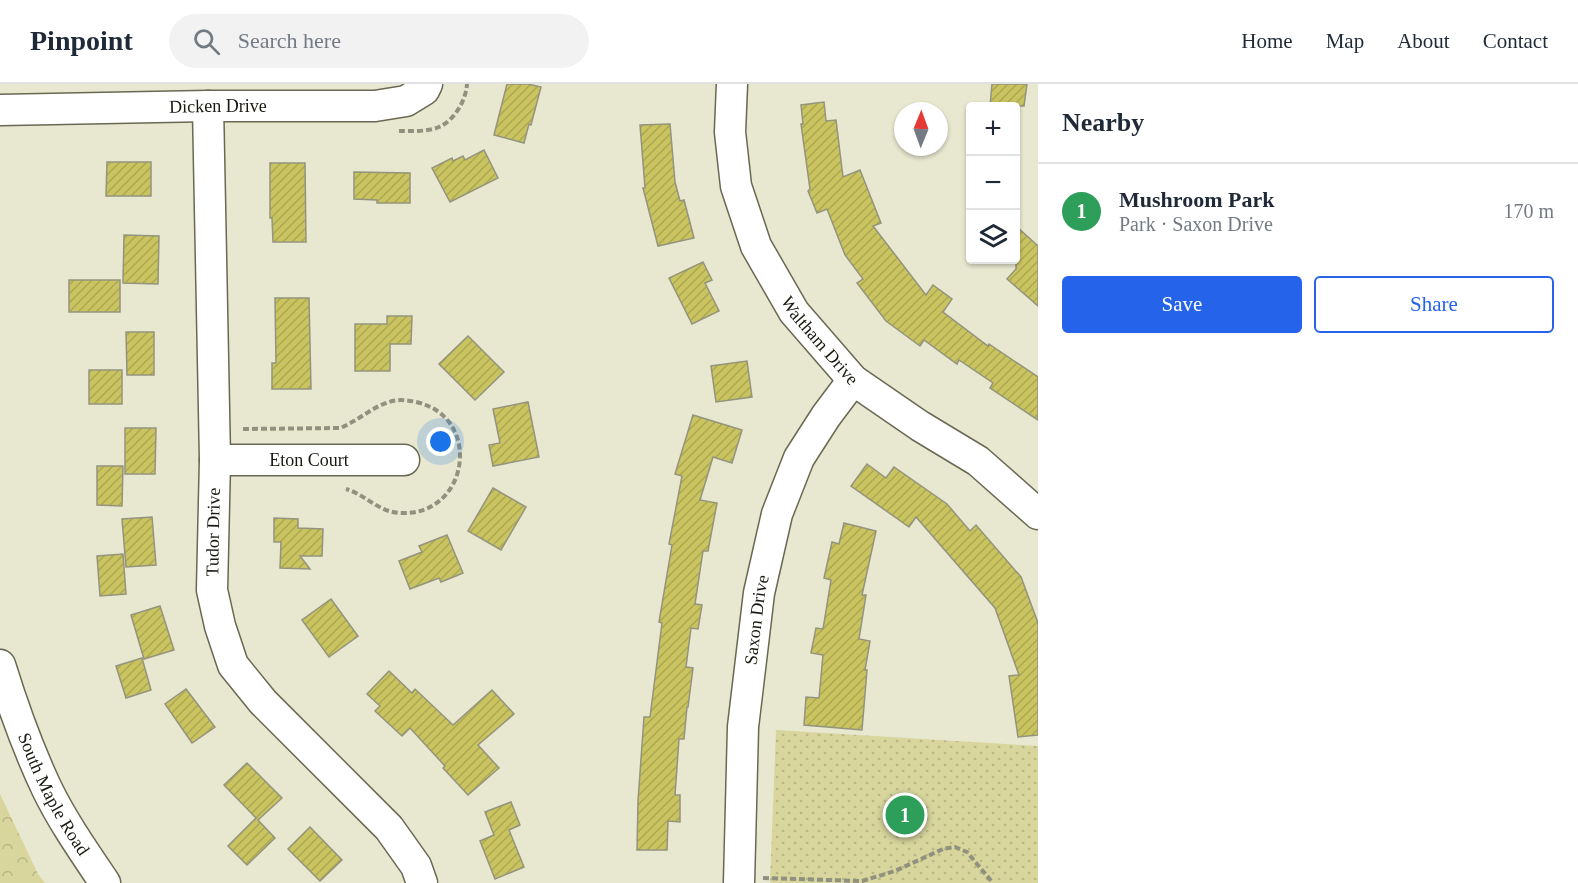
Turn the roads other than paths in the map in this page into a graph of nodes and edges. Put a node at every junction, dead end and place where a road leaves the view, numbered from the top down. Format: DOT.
graph roads {
  1 [pos="427,84"];
  2 [pos="732,84"];
  3 [pos="208,106"];
  4 [pos="0,110"];
  5 [pos="853,380"];
  6 [pos="215,460"];
  7 [pos="404,460"];
  8 [pos="1038,514"];
  9 [pos="0,665"];
  10 [pos="739,881"];
  11 [pos="105,883"];
  12 [pos="422,883"];
  1 -- 3 [label="street, Dicken Drive"];
  2 -- 5 [label="street, Waltham Drive"];
  3 -- 4 [label="street, Dicken Drive"];
  3 -- 6 [label="street, Tudor Drive"];
  5 -- 8 [label="street, Waltham Drive"];
  5 -- 10 [label="street, Saxon Drive"];
  6 -- 7 [label="street, Eton Court"];
  6 -- 12 [label="street, Tudor Drive"];
  9 -- 11 [label="street, South Maple Road"];
}
